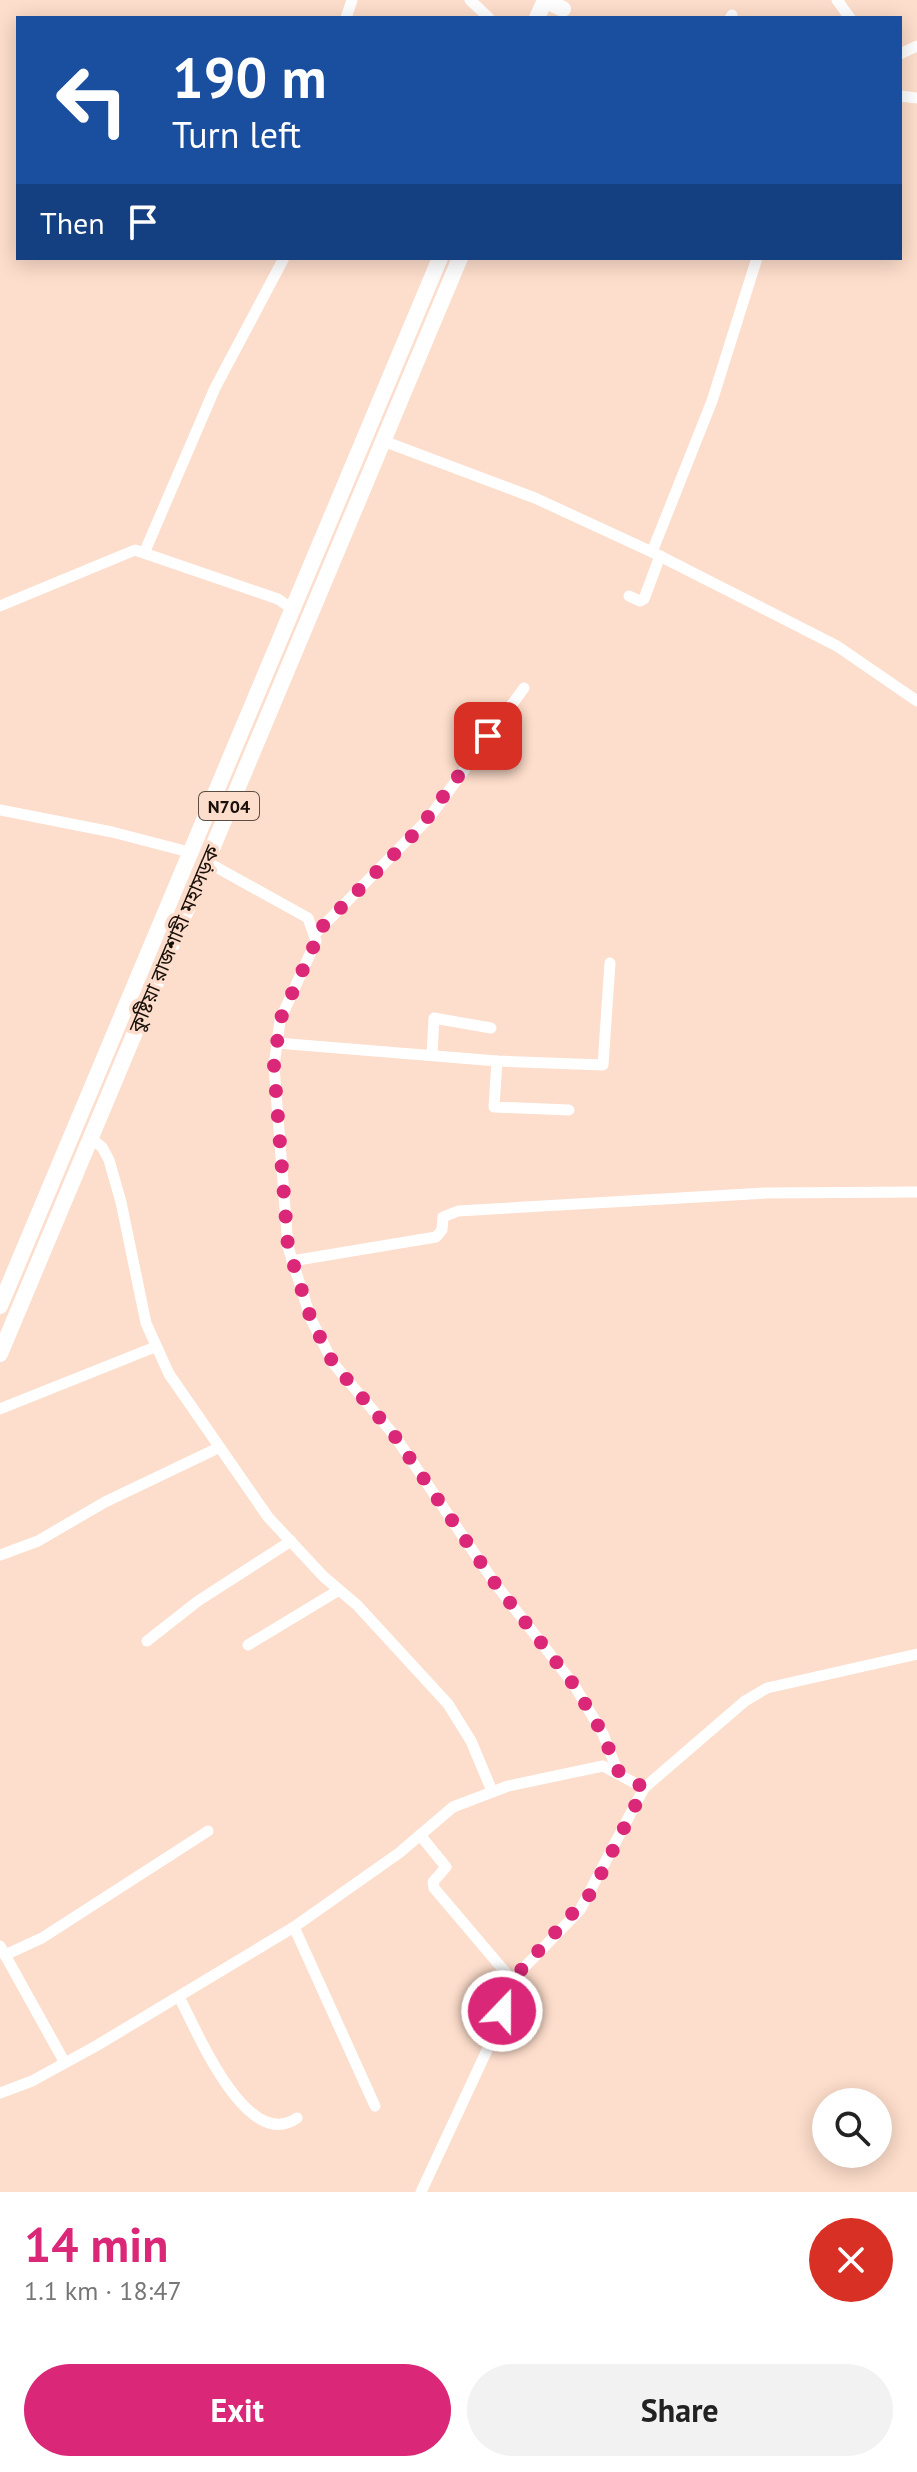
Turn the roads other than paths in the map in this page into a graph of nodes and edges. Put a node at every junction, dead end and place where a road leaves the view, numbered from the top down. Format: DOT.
graph roads {
  1 [pos="470,0"];
  2 [pos="545,0"];
  3 [pos="563,9"];
  4 [pos="487,16"];
  5 [pos="283,260"];
  6 [pos="439,260"];
  7 [pos="459,260"];
  8 [pos="756,260"];
  9 [pos="402,374"];
  10 [pos="386,442"];
  11 [pos="145,551"];
  12 [pos="656,554"];
  13 [pos="629,596"];
  14 [pos="0,606"];
  15 [pos="294,610"];
  16 [pos="524,688"];
  17 [pos="917,701"];
  18 [pos="0,810"];
  19 [pos="207,812"];
  20 [pos="224,819"];
  21 [pos="189,852"];
  22 [pos="207,862"];
  23 [pos="316,933"];
  24 [pos="610,963"];
  25 [pos="491,1028"];
  26 [pos="277,1043"];
  27 [pos="432,1055"];
  28 [pos="497,1061"];
  29 [pos="569,1110"];
  30 [pos="93,1140"];
  31 [pos="917,1192"];
  32 [pos="292,1261"];
  33 [pos="0,1306"];
  34 [pos="155,1347"];
  35 [pos="0,1354"];
  36 [pos="0,1409"];
  37 [pos="218,1448"];
  38 [pos="291,1541"];
  39 [pos="0,1555"];
  40 [pos="339,1590"];
  41 [pos="147,1641"];
  42 [pos="248,1645"];
  43 [pos="917,1654"];
  44 [pos="617,1770"];
  45 [pos="644,1788"];
  46 [pos="492,1791"];
  47 [pos="208,1831"];
  48 [pos="420,1835"];
  49 [pos="294,1927"];
  50 [pos="2,1951"];
  51 [pos="512,1980"];
  52 [pos="180,1999"];
  53 [pos="65,2063"];
  54 [pos="0,2093"];
  55 [pos="375,2106"];
  56 [pos="297,2118"];
  57 [pos="421,2192"];
  1 -- 4 [label="street"];
  2 -- 3 [label="highway"];
  5 -- 11 [label="street"];
  6 -- 9 [label="highway, কুষ্টিয়া রাজশাহী মহাসড়ক / N704"];
  7 -- 9 [label="highway, কুষ্টিয়া রাজশাহী মহাসড়ক / N704"];
  8 -- 12 [label="street"];
  9 -- 10 [label="highway, কুষ্টিয়া রাজশাহী মহাসড়ক / N704"];
  9 -- 15 [label="highway, কুষ্টিয়া রাজশাহী মহাসড়ক / N704"];
  10 -- 12 [label="street"];
  10 -- 20 [label="highway, কুষ্টিয়া রাজশাহী মহাসড়ক / N704"];
  11 -- 14 [label="street"];
  11 -- 15 [label="street"];
  12 -- 13 [label="street"];
  12 -- 17 [label="street"];
  15 -- 19 [label="highway, কুষ্টিয়া রাজশাহী মহাসড়ক / N704"];
  16 -- 23 [label="street"];
  18 -- 21 [label="street"];
  19 -- 20 [label="highway"];
  19 -- 21 [label="highway, কুষ্টিয়া রাজশাহী মহাসড়ক / N704"];
  20 -- 22 [label="highway, কুষ্টিয়া রাজশাহী মহাসড়ক / N704"];
  21 -- 33 [label="highway, কুষ্টিয়া রাজশাহী মহাসড়ক / N704"];
  22 -- 23 [label="street"];
  22 -- 30 [label="highway, কুষ্টিয়া রাজশাহী মহাসড়ক / N704"];
  23 -- 26 [label="street"];
  24 -- 28 [label="street"];
  25 -- 27 [label="street"];
  26 -- 27 [label="street"];
  26 -- 32 [label="street"];
  27 -- 28 [label="street"];
  28 -- 29 [label="street"];
  30 -- 34 [label="street"];
  30 -- 35 [label="highway, কুষ্টিয়া রাজশাহী মহাসড়ক / N704"];
  31 -- 32 [label="street"];
  32 -- 44 [label="street"];
  34 -- 36 [label="street"];
  34 -- 37 [label="street"];
  37 -- 38 [label="street"];
  37 -- 39 [label="street"];
  38 -- 40 [label="street"];
  38 -- 41 [label="street"];
  40 -- 42 [label="street"];
  40 -- 46 [label="street"];
  43 -- 45 [label="street"];
  44 -- 45 [label="street"];
  44 -- 46 [label="street"];
  45 -- 51 [label="street"];
  46 -- 48 [label="street"];
  47 -- 50 [label="street"];
  48 -- 49 [label="street"];
  48 -- 51 [label="street"];
  49 -- 52 [label="street"];
  49 -- 55 [label="street"];
  50 -- 53 [label="street"];
  51 -- 57 [label="street"];
  52 -- 53 [label="street"];
  52 -- 56 [label="street"];
  53 -- 54 [label="street"];
}
